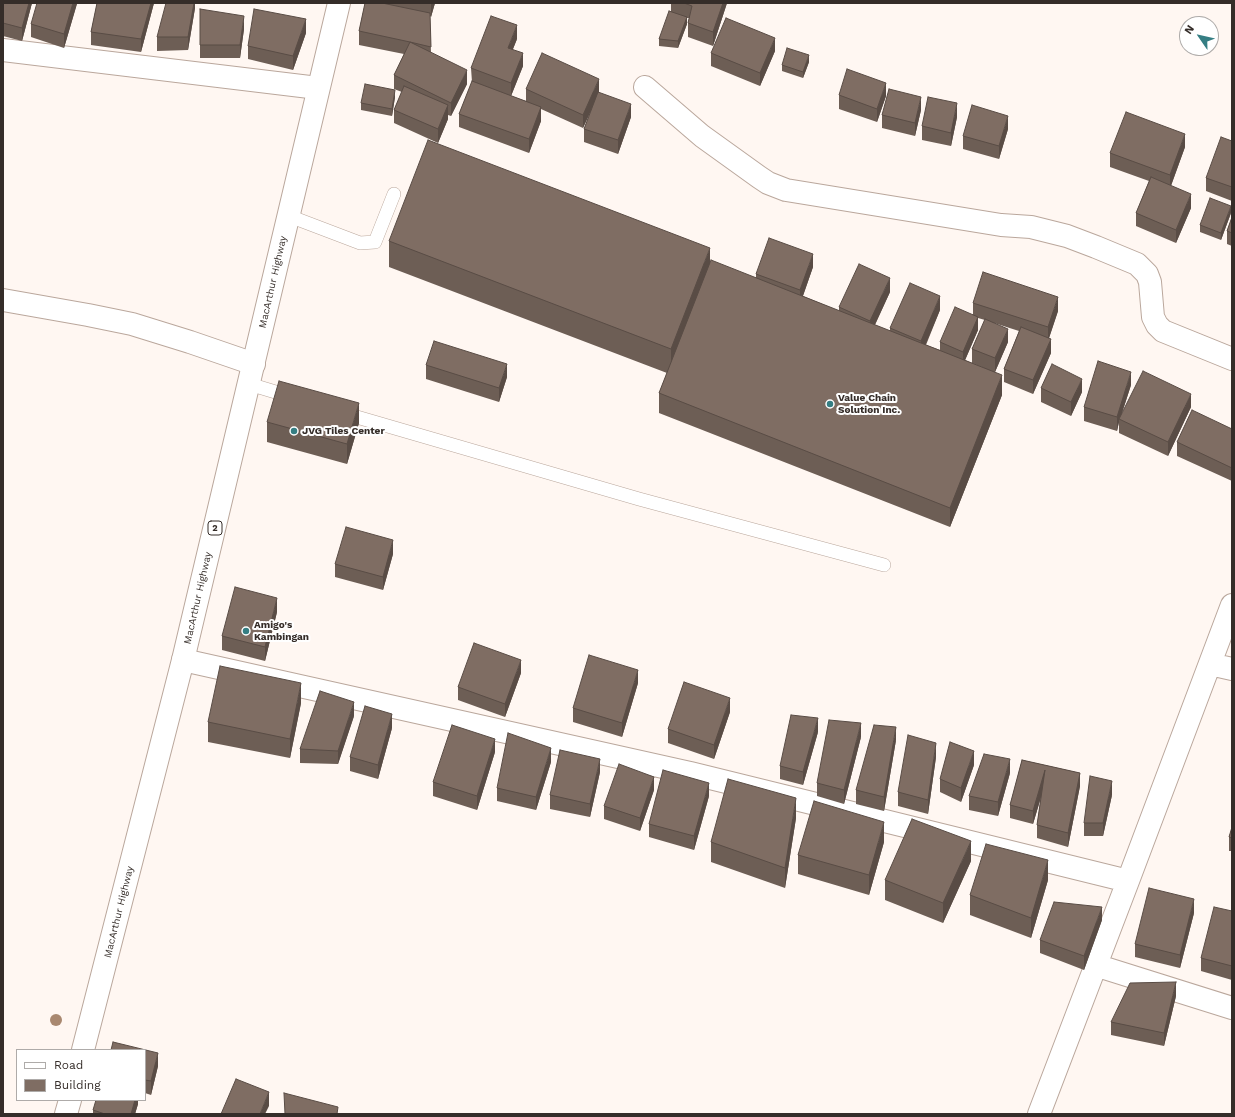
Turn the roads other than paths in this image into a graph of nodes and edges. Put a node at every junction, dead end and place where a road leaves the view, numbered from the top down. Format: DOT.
graph roads {
  1 [pos="338,3"];
  2 [pos="3,50"];
  3 [pos="645,87"];
  4 [pos="318,88"];
  5 [pos="394,194"];
  6 [pos="289,216"];
  7 [pos="3,300"];
  8 [pos="1232,359"];
  9 [pos="252,374"];
  10 [pos="301,400"];
  11 [pos="330,409"];
  12 [pos="884,565"];
  13 [pos="1232,605"];
  14 [pos="183,660"];
  15 [pos="1210,664"];
  16 [pos="1232,669"];
  17 [pos="1128,881"];
  18 [pos="1095,965"];
  19 [pos="1232,1008"];
  20 [pos="83,1049"];
  21 [pos="70,1101"];
  22 [pos="66,1114"];
  23 [pos="1039,1114"];
  1 -- 4 [label="main road, MacArthur Highway / 2"];
  2 -- 4 [label="main road"];
  3 -- 8 [label="main road"];
  4 -- 6 [label="main road, MacArthur Highway / 2"];
  5 -- 6 [label="lane"];
  6 -- 9 [label="main road, MacArthur Highway / 2"];
  7 -- 9 [label="main road"];
  9 -- 10 [label="lane"];
  9 -- 14 [label="main road, MacArthur Highway / 2"];
  11 -- 12 [label="lane"];
  13 -- 15 [label="main road"];
  14 -- 17 [label="main road"];
  14 -- 20 [label="main road, MacArthur Highway / 2"];
  15 -- 16 [label="main road"];
  15 -- 17 [label="main road"];
  17 -- 18 [label="main road"];
  18 -- 19 [label="main road"];
  18 -- 23 [label="main road"];
  21 -- 22 [label="main road"];
}
